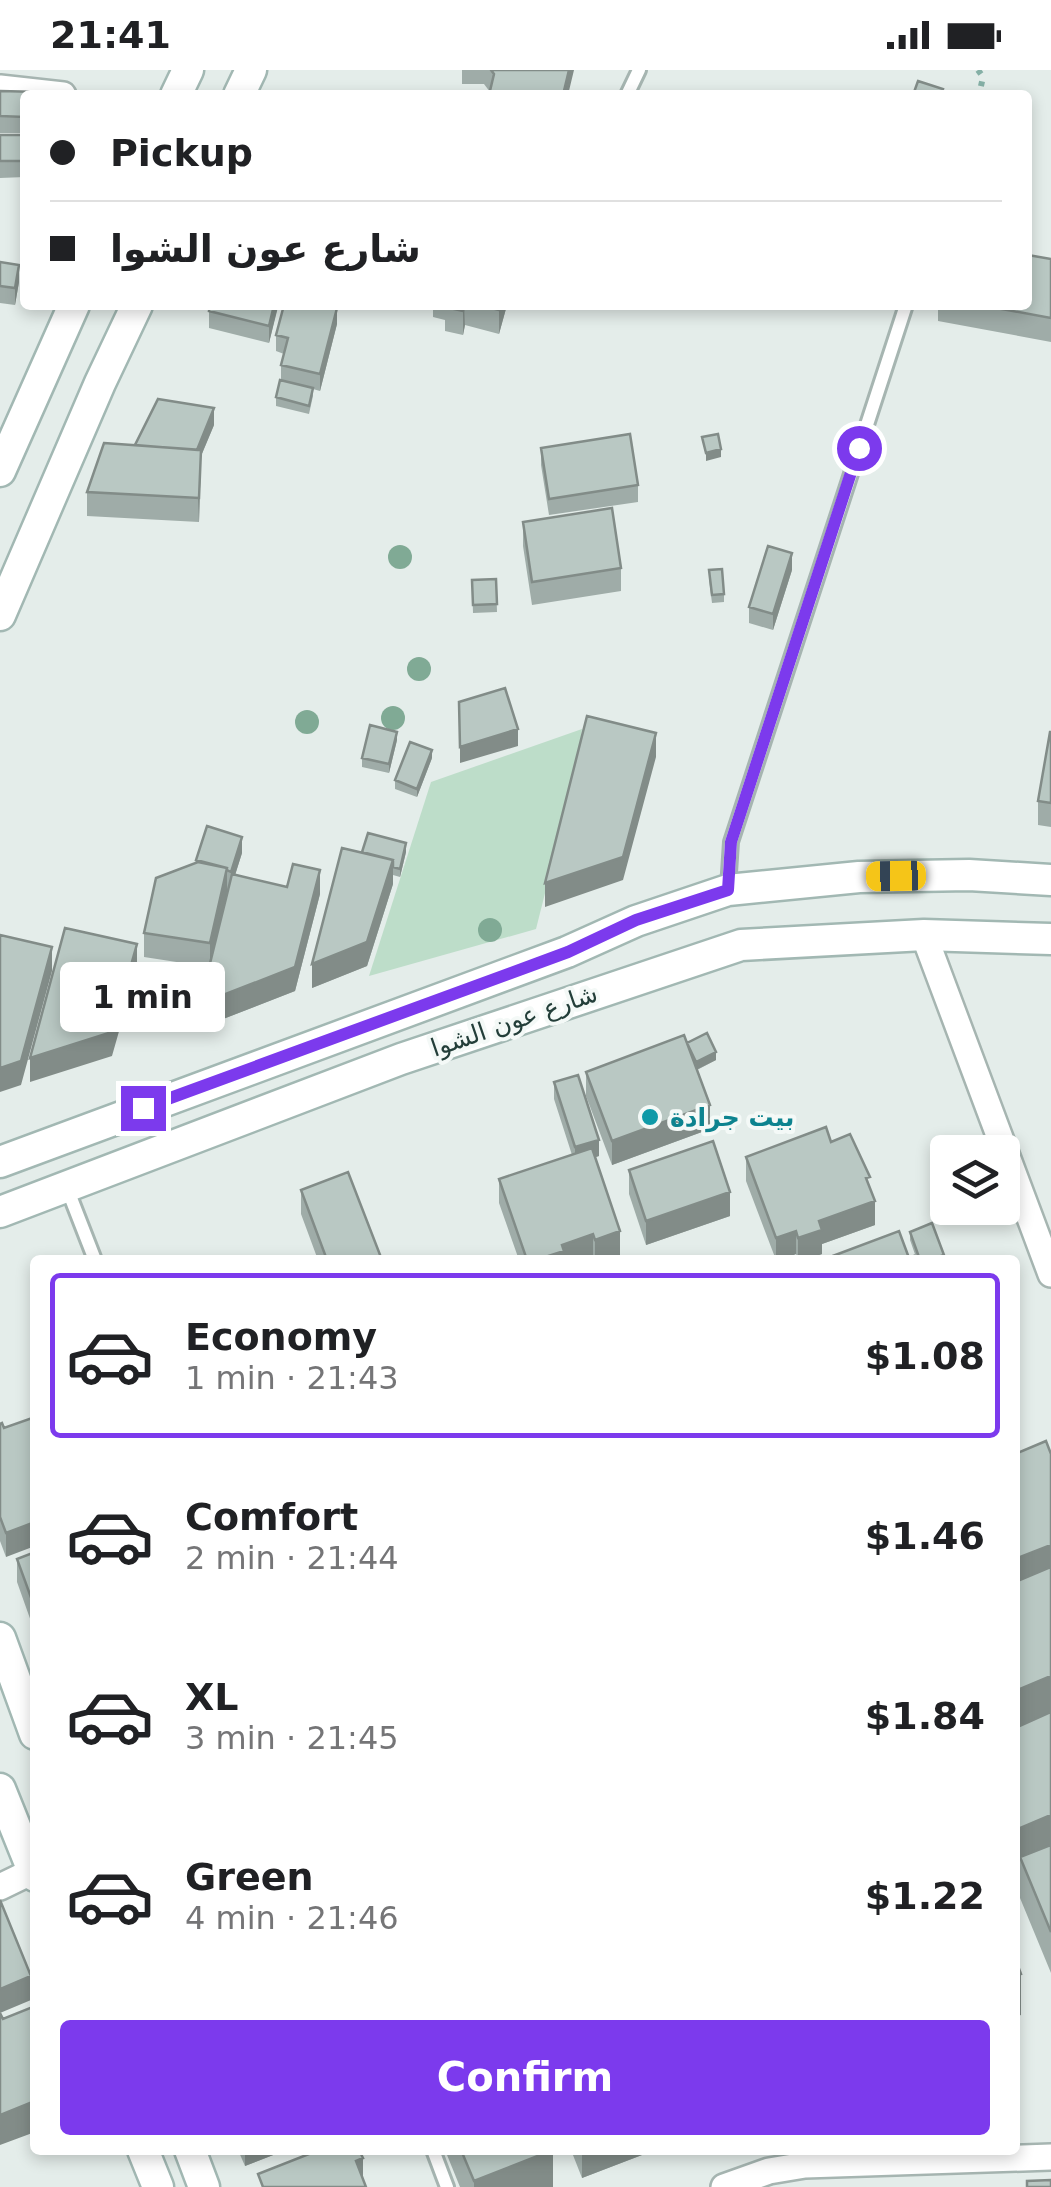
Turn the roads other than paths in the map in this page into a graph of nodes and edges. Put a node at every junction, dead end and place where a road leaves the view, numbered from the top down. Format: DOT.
graph roads {
  1 [pos="72,310"];
  2 [pos="136,310"];
  3 [pos="904,310"];
  4 [pos="0,471"];
  5 [pos="0,615"];
  6 [pos="1051,880"];
  7 [pos="728,890"];
  8 [pos="924,934"];
  9 [pos="1051,939"];
  10 [pos="0,1162"];
  11 [pos="66,1186"];
  12 [pos="0,1212"];
  13 [pos="93,1255"];
  14 [pos="1051,1274"];
  15 [pos="0,1638"];
  16 [pos="30,1720"];
  17 [pos="0,1789"];
  18 [pos="30,1862"];
  19 [pos="30,1874"];
  20 [pos="0,1887"];
  21 [pos="145,2155"];
  22 [pos="192,2155"];
  23 [pos="435,2155"];
  24 [pos="1051,2157"];
  25 [pos="158,2187"];
  26 [pos="204,2187"];
  27 [pos="447,2187"];
  28 [pos="724,2187"];
  1 -- 4 [label="main road"];
  2 -- 5 [label="main road"];
  3 -- 7 [label="lane"];
  6 -- 7 [label="main road, شارع عون الشوا"];
  7 -- 10 [label="main road, شارع عون الشوا"];
  8 -- 9 [label="main road, شارع عون الشوا"];
  8 -- 11 [label="main road, شارع عون الشوا"];
  8 -- 14 [label="street"];
  11 -- 12 [label="main road, شارع عون الشوا"];
  11 -- 13 [label="lane"];
  15 -- 16 [label="main road"];
  17 -- 18 [label="main road"];
  19 -- 20 [label="street"];
  21 -- 25 [label="main road"];
  22 -- 26 [label="main road"];
  23 -- 27 [label="lane"];
  24 -- 28 [label="street"];
}
